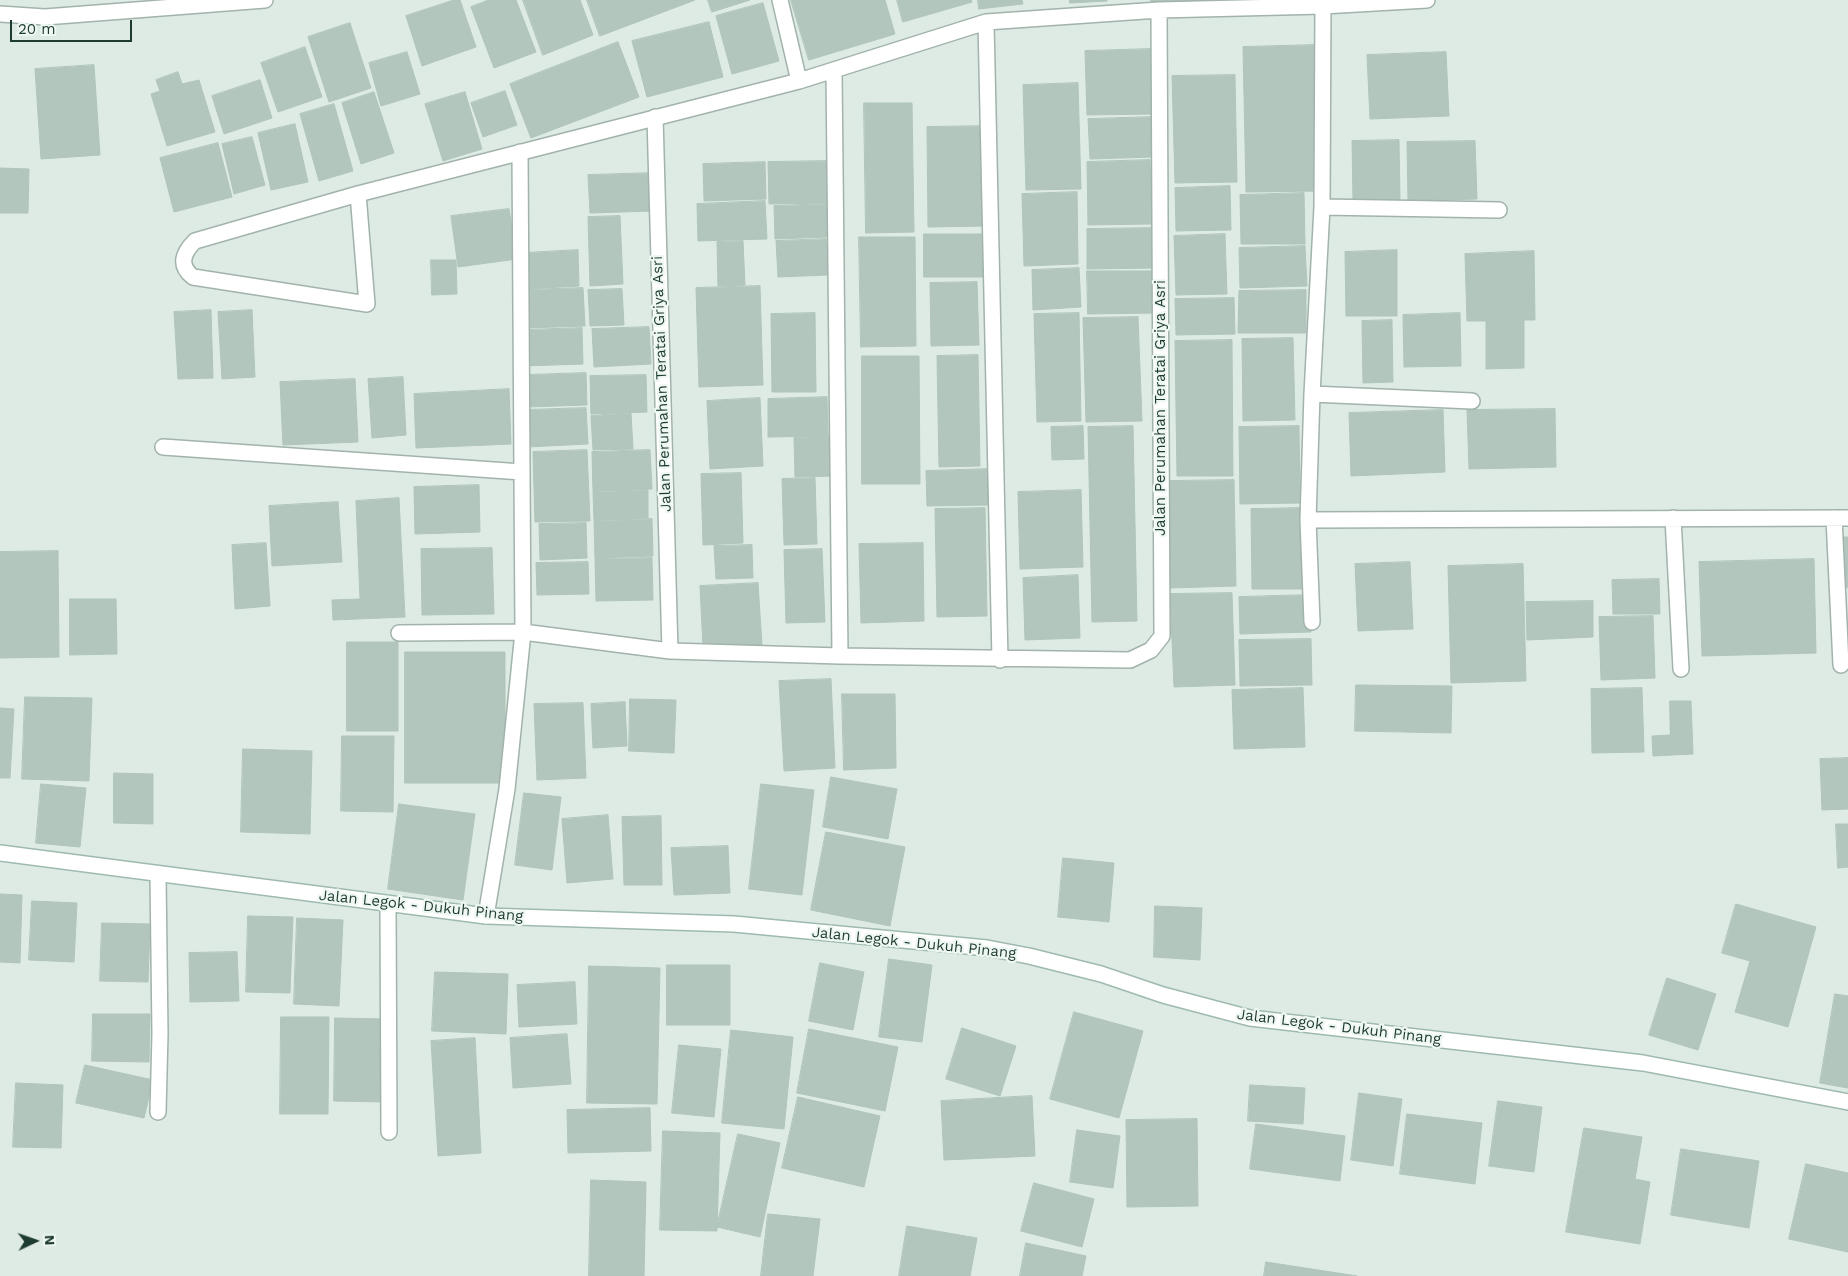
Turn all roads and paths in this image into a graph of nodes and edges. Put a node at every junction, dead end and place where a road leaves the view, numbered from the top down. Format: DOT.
graph roads {
  1 [pos="265,0"];
  2 [pos="780,0"];
  3 [pos="1427,0"];
  4 [pos="1323,3"];
  5 [pos="1159,10"];
  6 [pos="0,14"];
  7 [pos="986,22"];
  8 [pos="834,71"];
  9 [pos="799,81"];
  10 [pos="655,117"];
  11 [pos="520,152"];
  12 [pos="358,194"];
  13 [pos="1322,207"];
  14 [pos="1499,210"];
  15 [pos="1312,394"];
  16 [pos="1472,401"];
  17 [pos="163,447"];
  18 [pos="522,472"];
  19 [pos="1673,518"];
  20 [pos="1841,518"];
  21 [pos="1308,520"];
  22 [pos="1312,622"];
  23 [pos="523,632"];
  24 [pos="399,634"];
  25 [pos="670,651"];
  26 [pos="840,656"];
  27 [pos="1000,660"];
  28 [pos="1840,664"];
  29 [pos="1681,670"];
  30 [pos="0,853"];
  31 [pos="158,875"];
  32 [pos="388,905"];
  33 [pos="486,916"];
  34 [pos="1848,1102"];
  35 [pos="158,1112"];
  36 [pos="389,1132"];
  1 -- 6 [label="street"];
  2 -- 9 [label="street"];
  3 -- 4 [label="street"];
  4 -- 5 [label="street"];
  4 -- 13 [label="street"];
  5 -- 7 [label="street"];
  5 -- 27 [label="street, Jalan Perumahan Teratai Griya Asri"];
  7 -- 8 [label="street"];
  7 -- 27 [label="street"];
  8 -- 9 [label="street"];
  8 -- 26 [label="street"];
  9 -- 10 [label="street"];
  10 -- 11 [label="street"];
  10 -- 25 [label="street, Jalan Perumahan Teratai Griya Asri"];
  11 -- 12 [label="street"];
  11 -- 18 [label="street"];
  12 -- 12 [label="street"];
  13 -- 14 [label="street"];
  13 -- 15 [label="street"];
  15 -- 16 [label="street"];
  15 -- 21 [label="street"];
  17 -- 18 [label="street"];
  18 -- 23 [label="street"];
  19 -- 20 [label="street"];
  19 -- 21 [label="street"];
  19 -- 29 [label="street"];
  20 -- 28 [label="street"];
  21 -- 22 [label="street"];
  23 -- 24 [label="street, Jalan Perumahan Teratai Griya Asri"];
  23 -- 25 [label="street, Jalan Perumahan Teratai Griya Asri"];
  23 -- 33 [label="street"];
  25 -- 26 [label="street, Jalan Perumahan Teratai Griya Asri"];
  26 -- 27 [label="street, Jalan Perumahan Teratai Griya Asri"];
  30 -- 31 [label="street, Jalan Legok - Dukuh Pinang"];
  31 -- 32 [label="street, Jalan Legok - Dukuh Pinang"];
  31 -- 35 [label="street"];
  32 -- 33 [label="street, Jalan Legok - Dukuh Pinang"];
  32 -- 36 [label="street"];
  33 -- 34 [label="street, Jalan Legok - Dukuh Pinang"];
}
